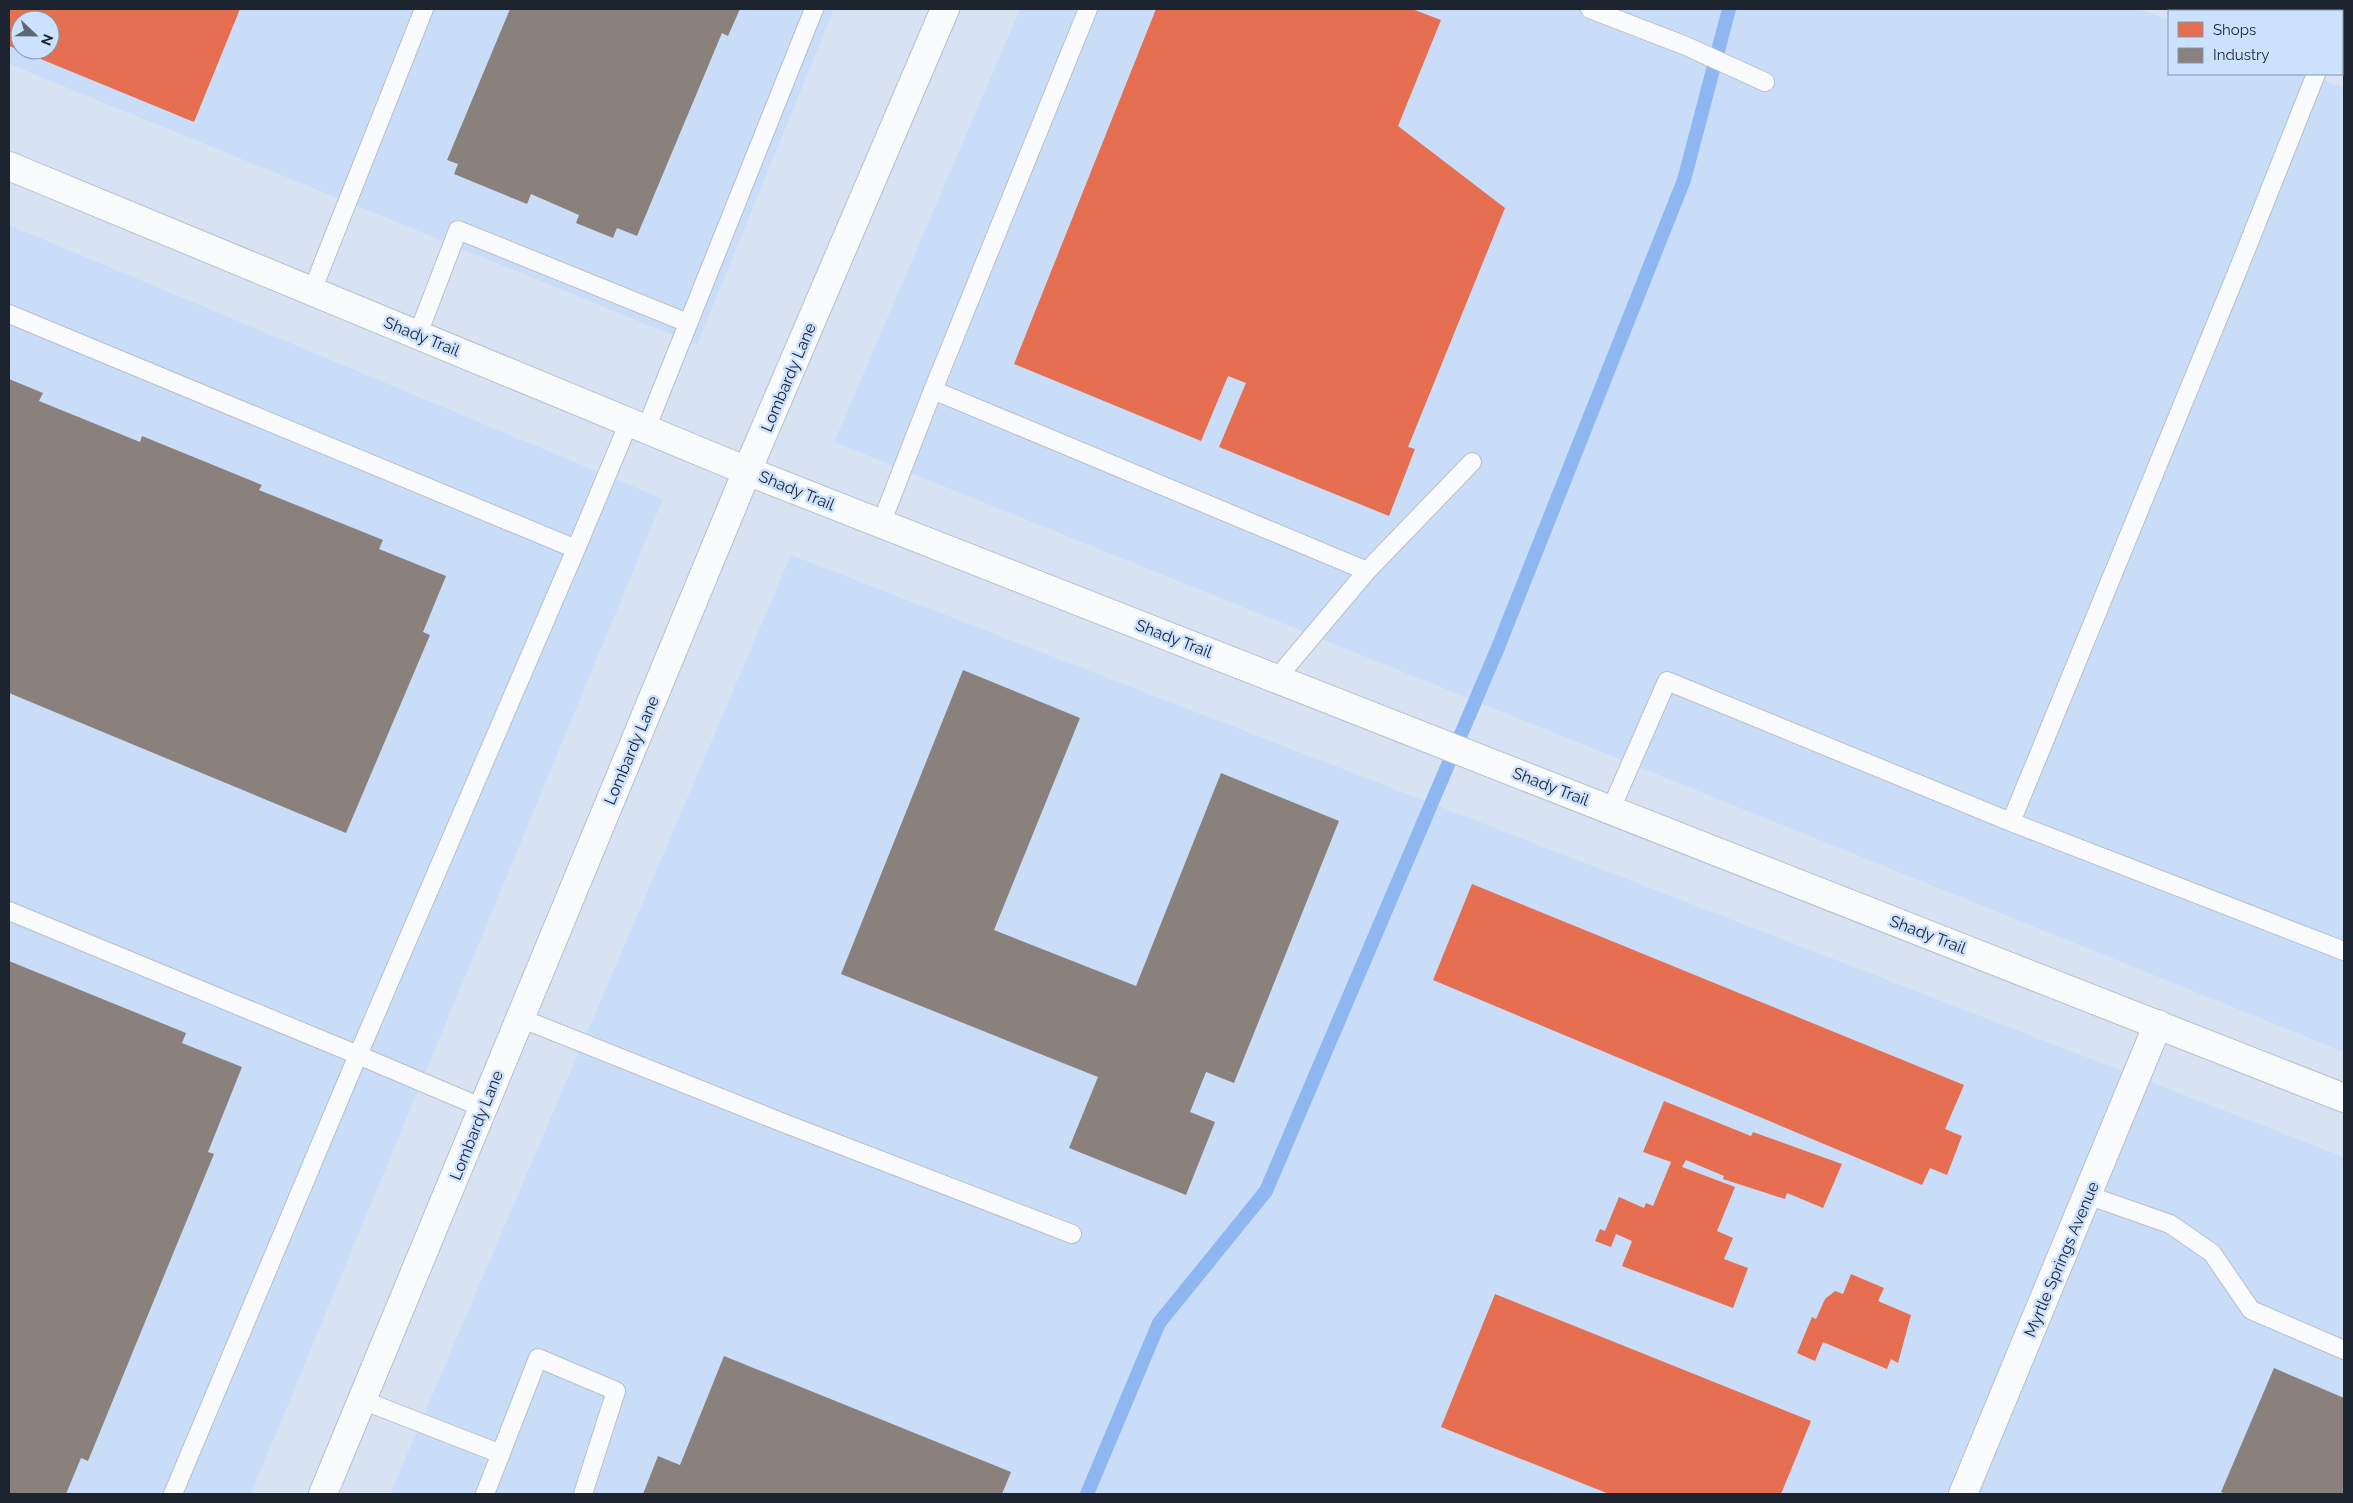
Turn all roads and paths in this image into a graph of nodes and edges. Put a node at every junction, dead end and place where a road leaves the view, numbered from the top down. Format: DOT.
graph roads {
  1 [pos="424,9"];
  2 [pos="814,9"];
  3 [pos="945,9"];
  4 [pos="1088,9"];
  5 [pos="1590,9"];
  6 [pos="2316,75"];
  7 [pos="1765,82"];
  8 [pos="9,166"];
  9 [pos="312,291"];
  10 [pos="9,314"];
  11 [pos="688,323"];
  12 [pos="418,334"];
  13 [pos="933,390"];
  14 [pos="637,425"];
  15 [pos="1472,462"];
  16 [pos="747,471"];
  17 [pos="881,524"];
  18 [pos="576,549"];
  19 [pos="1368,570"];
  20 [pos="1277,678"];
  21 [pos="1611,809"];
  22 [pos="2011,822"];
  23 [pos="9,911"];
  24 [pos="2344,951"];
  25 [pos="520,1018"];
  26 [pos="2158,1024"];
  27 [pos="358,1055"];
  28 [pos="2344,1098"];
  29 [pos="483,1108"];
  30 [pos="2087,1195"];
  31 [pos="1072,1234"];
  32 [pos="2344,1350"];
  33 [pos="362,1400"];
  34 [pos="501,1454"];
  35 [pos="173,1494"];
  36 [pos="323,1494"];
  37 [pos="485,1494"];
  38 [pos="583,1494"];
  39 [pos="1963,1494"];
  1 -- 9 [label="lane"];
  2 -- 11 [label="lane"];
  3 -- 16 [label="street, Lombardy Lane"];
  4 -- 13 [label="lane"];
  5 -- 7 [label="lane"];
  6 -- 22 [label="lane"];
  8 -- 9 [label="street, Shady Trail"];
  9 -- 12 [label="street, Shady Trail"];
  10 -- 18 [label="lane"];
  11 -- 12 [label="lane"];
  11 -- 14 [label="lane"];
  12 -- 14 [label="street, Shady Trail"];
  13 -- 17 [label="lane"];
  13 -- 19 [label="lane"];
  14 -- 16 [label="street, Shady Trail"];
  14 -- 18 [label="lane"];
  15 -- 19 [label="lane"];
  16 -- 17 [label="street, Shady Trail"];
  16 -- 25 [label="street, Lombardy Lane"];
  17 -- 20 [label="street, Shady Trail"];
  18 -- 27 [label="lane"];
  19 -- 20 [label="lane"];
  20 -- 21 [label="street, Shady Trail"];
  21 -- 22 [label="lane"];
  21 -- 26 [label="street, Shady Trail"];
  22 -- 24 [label="lane"];
  23 -- 27 [label="lane"];
  25 -- 29 [label="street, Lombardy Lane"];
  25 -- 31 [label="lane"];
  26 -- 28 [label="street, Shady Trail"];
  26 -- 30 [label="street, Myrtle Springs Avenue"];
  27 -- 29 [label="lane"];
  27 -- 35 [label="lane"];
  29 -- 33 [label="street, Lombardy Lane"];
  30 -- 32 [label="lane"];
  30 -- 39 [label="street, Myrtle Springs Avenue"];
  33 -- 34 [label="lane"];
  33 -- 36 [label="street, Lombardy Lane"];
  34 -- 37 [label="lane"];
  34 -- 38 [label="lane"];
}
